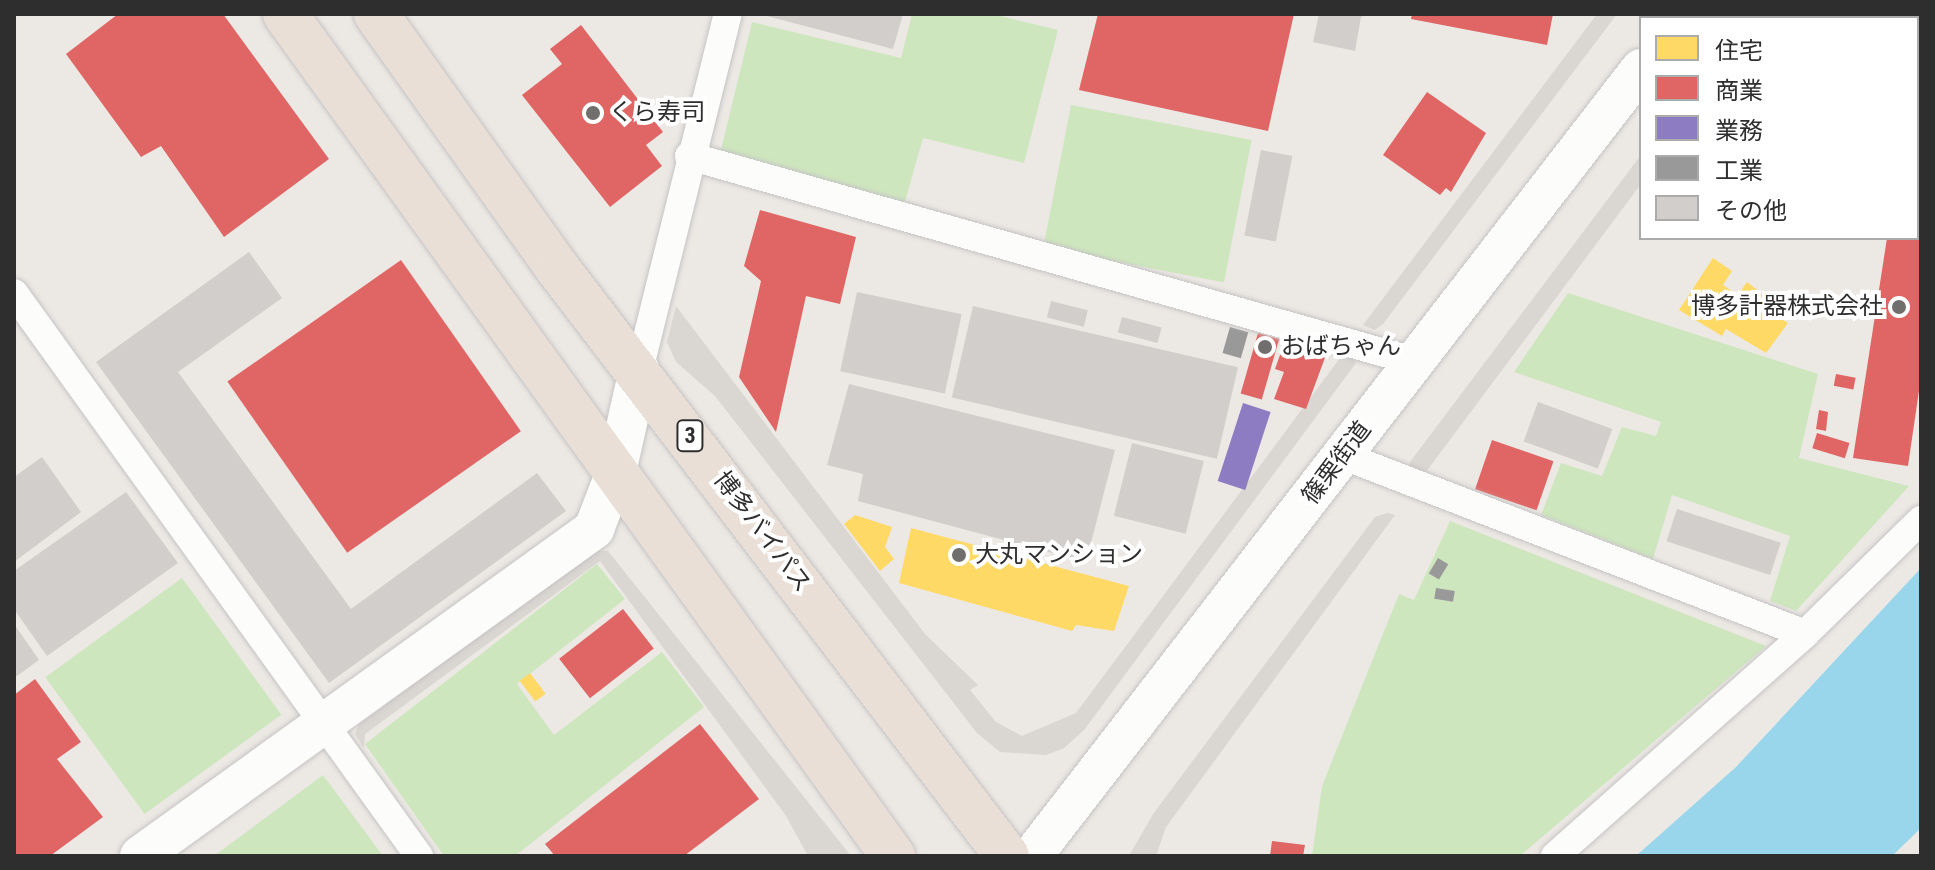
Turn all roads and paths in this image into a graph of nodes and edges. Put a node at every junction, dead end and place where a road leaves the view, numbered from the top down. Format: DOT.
graph roads {
  1 [pos="285,14"];
  2 [pos="376,14"];
  3 [pos="728,14"];
  4 [pos="1639,72"];
  5 [pos="689,156"];
  6 [pos="14,293"];
  7 [pos="1413,361"];
  8 [pos="639,370"];
  9 [pos="1344,456"];
  10 [pos="616,472"];
  11 [pos="1921,520"];
  12 [pos="1805,634"];
  13 [pos="325,723"];
  14 [pos="140,856"];
  15 [pos="419,856"];
  16 [pos="893,856"];
  17 [pos="1007,856"];
  18 [pos="1032,856"];
  19 [pos="1555,856"];
  1 -- 10 [label="highway"];
  2 -- 8 [label="highway, 博多バイパス / 3"];
  3 -- 5 [label="street"];
  4 -- 7 [label="main road, 篠栗街道"];
  5 -- 7 [label="street"];
  5 -- 8 [label="street"];
  6 -- 13 [label="street"];
  7 -- 9 [label="main road, 篠栗街道"];
  8 -- 10 [label="main road"];
  8 -- 17 [label="highway, 博多バイパス / 3"];
  9 -- 12 [label="street"];
  9 -- 18 [label="main road, 篠栗街道"];
  10 -- 13 [label="main road"];
  10 -- 16 [label="highway"];
  11 -- 12 [label="street"];
  12 -- 19 [label="street"];
  13 -- 14 [label="main road"];
  13 -- 15 [label="street"];
}
